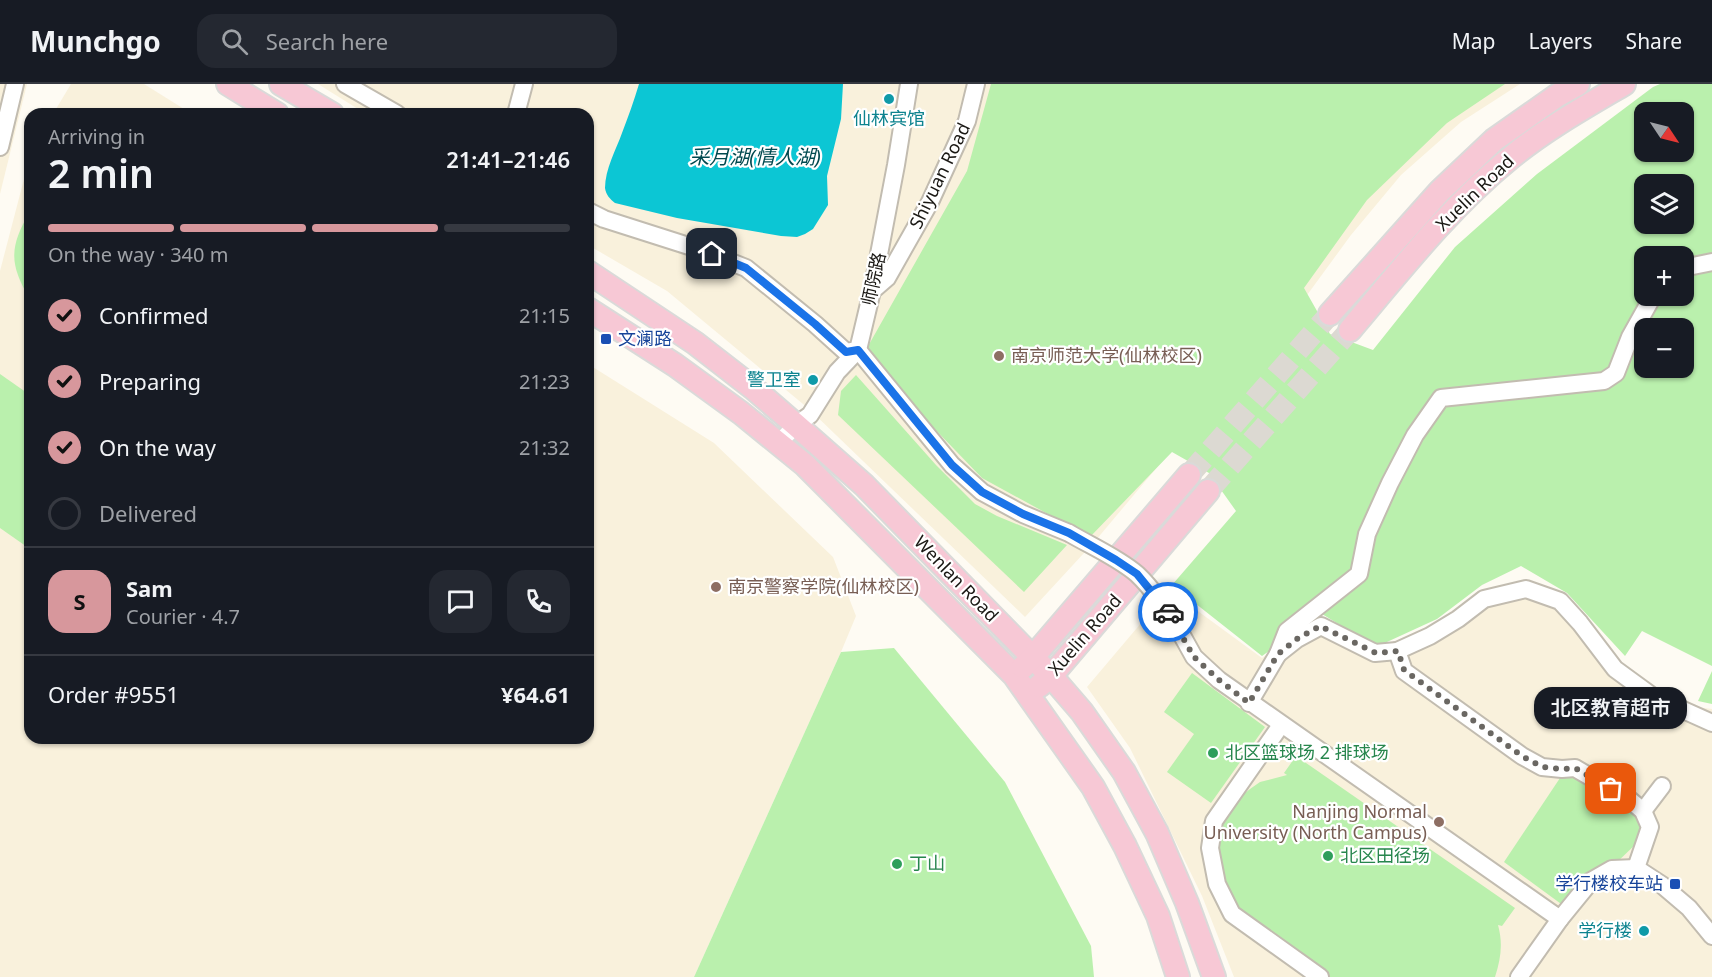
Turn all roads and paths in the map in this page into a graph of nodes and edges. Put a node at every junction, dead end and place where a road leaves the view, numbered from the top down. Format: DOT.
graph roads {
  1 [pos="15,84"];
  2 [pos="228,84"];
  3 [pos="281,84"];
  4 [pos="345,84"];
  5 [pos="524,84"];
  6 [pos="909,84"];
  7 [pos="976,84"];
  8 [pos="1578,84"];
  9 [pos="1624,84"];
  10 [pos="267,108"];
  11 [pos="322,108"];
  12 [pos="387,108"];
  13 [pos="518,108"];
  14 [pos="0,147"];
  15 [pos="594,214"];
  16 [pos="1712,262"];
  17 [pos="1694,266"];
  18 [pos="594,276"];
  19 [pos="872,291"];
  20 [pos="1647,306"];
  21 [pos="594,313"];
  22 [pos="1330,314"];
  23 [pos="1350,330"];
  24 [pos="858,350"];
  25 [pos="796,425"];
  26 [pos="778,444"];
  27 [pos="1189,476"];
  28 [pos="1208,491"];
  29 [pos="1116,560"];
  30 [pos="1137,574"];
  31 [pos="1398,651"];
  32 [pos="1278,654"];
  33 [pos="1033,657"];
  34 [pos="1014,675"];
  35 [pos="1051,676"];
  36 [pos="1029,695"];
  37 [pos="1249,703"];
  38 [pos="1712,723"];
  39 [pos="1281,725"];
  40 [pos="1662,786"];
  41 [pos="1643,811"];
  42 [pos="1636,868"];
  43 [pos="1560,919"];
  44 [pos="1712,936"];
  45 [pos="1178,977"];
  46 [pos="1214,977"];
  47 [pos="1320,977"];
  48 [pos="1519,977"];
  1 -- 14 [label="street"];
  2 -- 10 [label="main road"];
  3 -- 11 [label="main road"];
  4 -- 12 [label="street"];
  5 -- 13 [label="street"];
  6 -- 19 [label="street, 师院路"];
  7 -- 19 [label="street, Shiyuan Road"];
  8 -- 22 [label="main road, Xuelin Road"];
  9 -- 23 [label="main road, Xuelin Road"];
  15 -- 24 [label="street"];
  16 -- 17 [label="street"];
  18 -- 25 [label="main road, Wenlan Road"];
  19 -- 24 [label="street, 师院路"];
  20 -- 32 [label="street"];
  21 -- 26 [label="main road, Wenlan Road"];
  24 -- 25 [label="street"];
  24 -- 29 [label="street, bridge"];
  25 -- 26 [label="street"];
  25 -- 33 [label="main road, Wenlan Road"];
  26 -- 34 [label="main road, Wenlan Road"];
  27 -- 29 [label="main road, Xuelin Road"];
  28 -- 30 [label="main road, Xuelin Road"];
  29 -- 30 [label="street, bridge"];
  29 -- 33 [label="main road, Xuelin Road"];
  30 -- 35 [label="main road, Xuelin Road"];
  30 -- 37 [label="street, bridge"];
  31 -- 32 [label="street"];
  31 -- 38 [label="street"];
  31 -- 41 [label="street"];
  32 -- 37 [label="street"];
  33 -- 34 [label="main road, Xuelin Road"];
  33 -- 35 [label="main road, Wenlan Road"];
  34 -- 36 [label="main road, Wenlan Road"];
  35 -- 36 [label="main road, Xuelin Road"];
  35 -- 46 [label="main road, Wenlan Road"];
  36 -- 45 [label="main road, Wenlan Road"];
  37 -- 39 [label="street"];
  39 -- 43 [label="street"];
  39 -- 47 [label="street"];
  40 -- 41 [label="street"];
  41 -- 42 [label="street"];
  42 -- 43 [label="street"];
  42 -- 44 [label="street"];
  43 -- 48 [label="street"];
}
